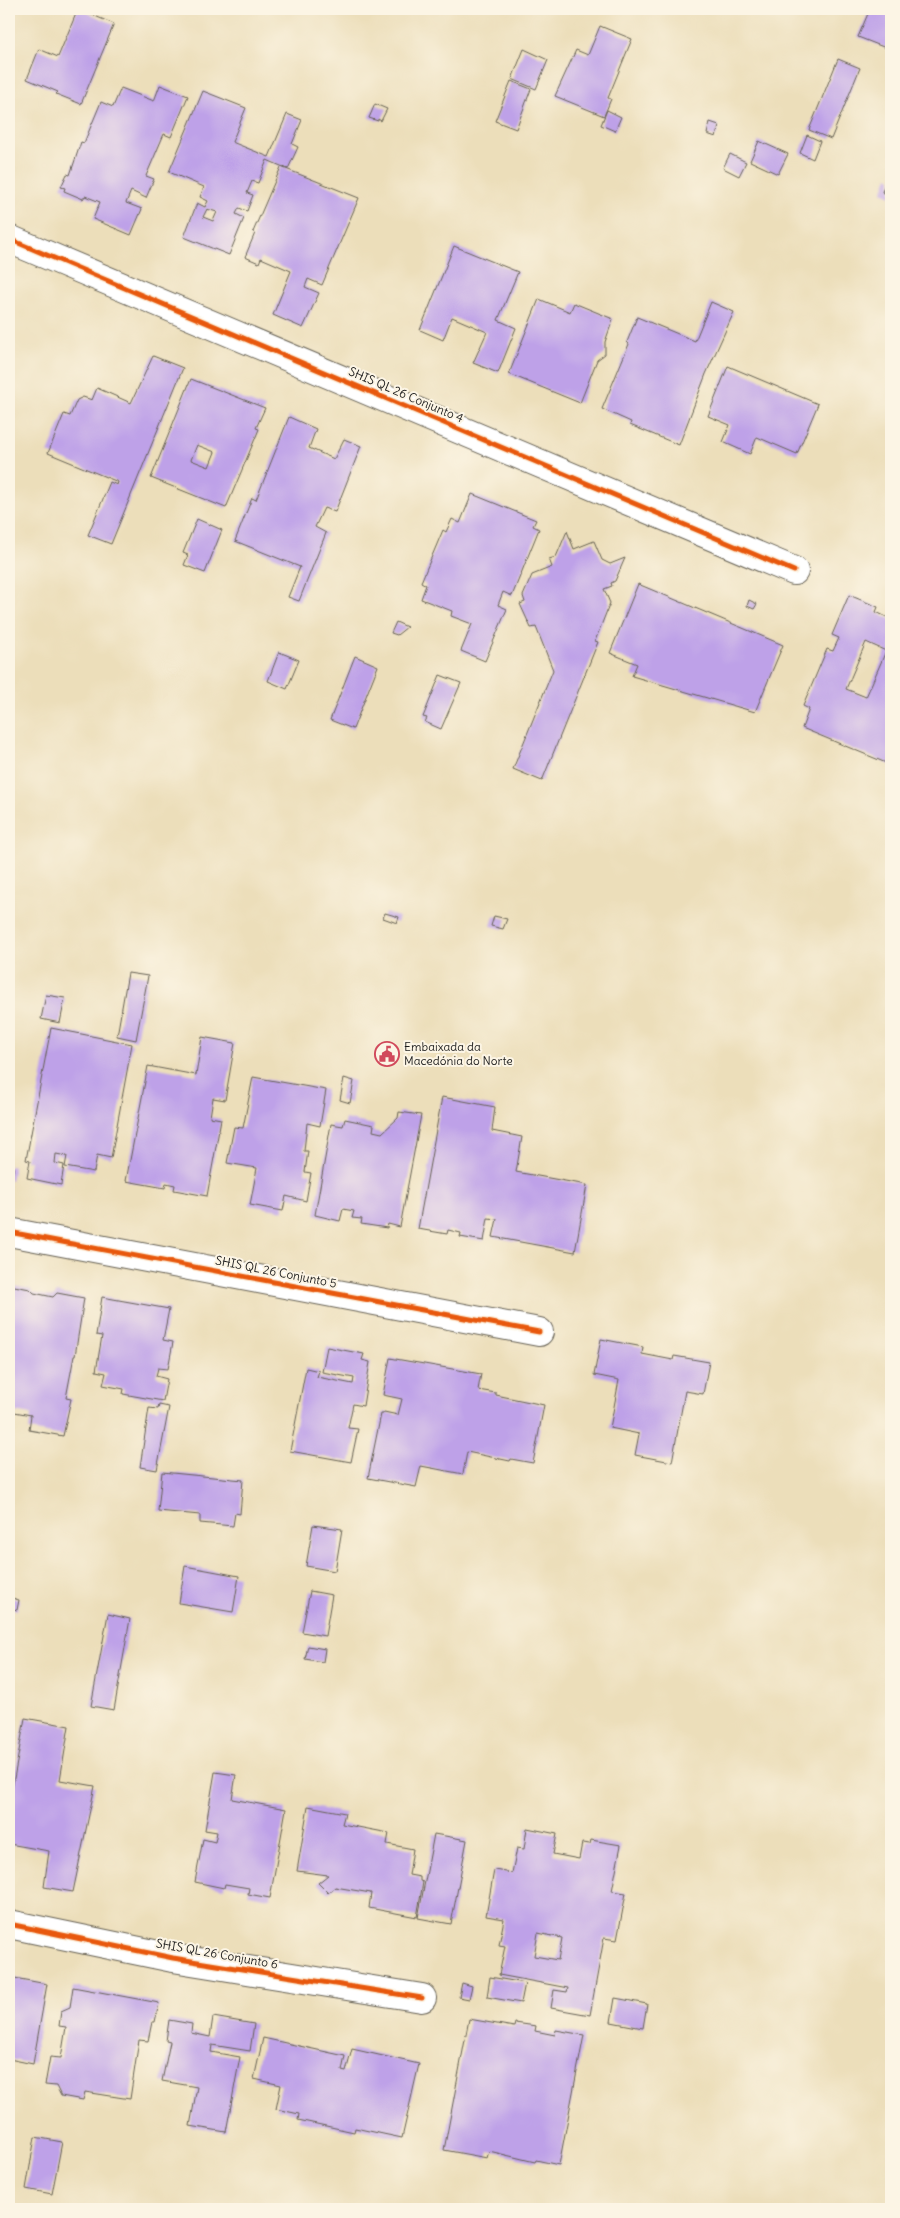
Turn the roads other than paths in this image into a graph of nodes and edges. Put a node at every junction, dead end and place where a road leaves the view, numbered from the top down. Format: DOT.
graph roads {
  1 [pos="9,239"];
  2 [pos="794,571"];
  3 [pos="9,1232"];
  4 [pos="539,1332"];
  5 [pos="9,1924"];
  6 [pos="422,1998"];
  1 -- 2 [label="street, SHIS QL 26 Conjunto 4"];
  3 -- 4 [label="street, SHIS QL 26 Conjunto 5"];
  5 -- 6 [label="street, SHIS QL 26 Conjunto 6"];
}
